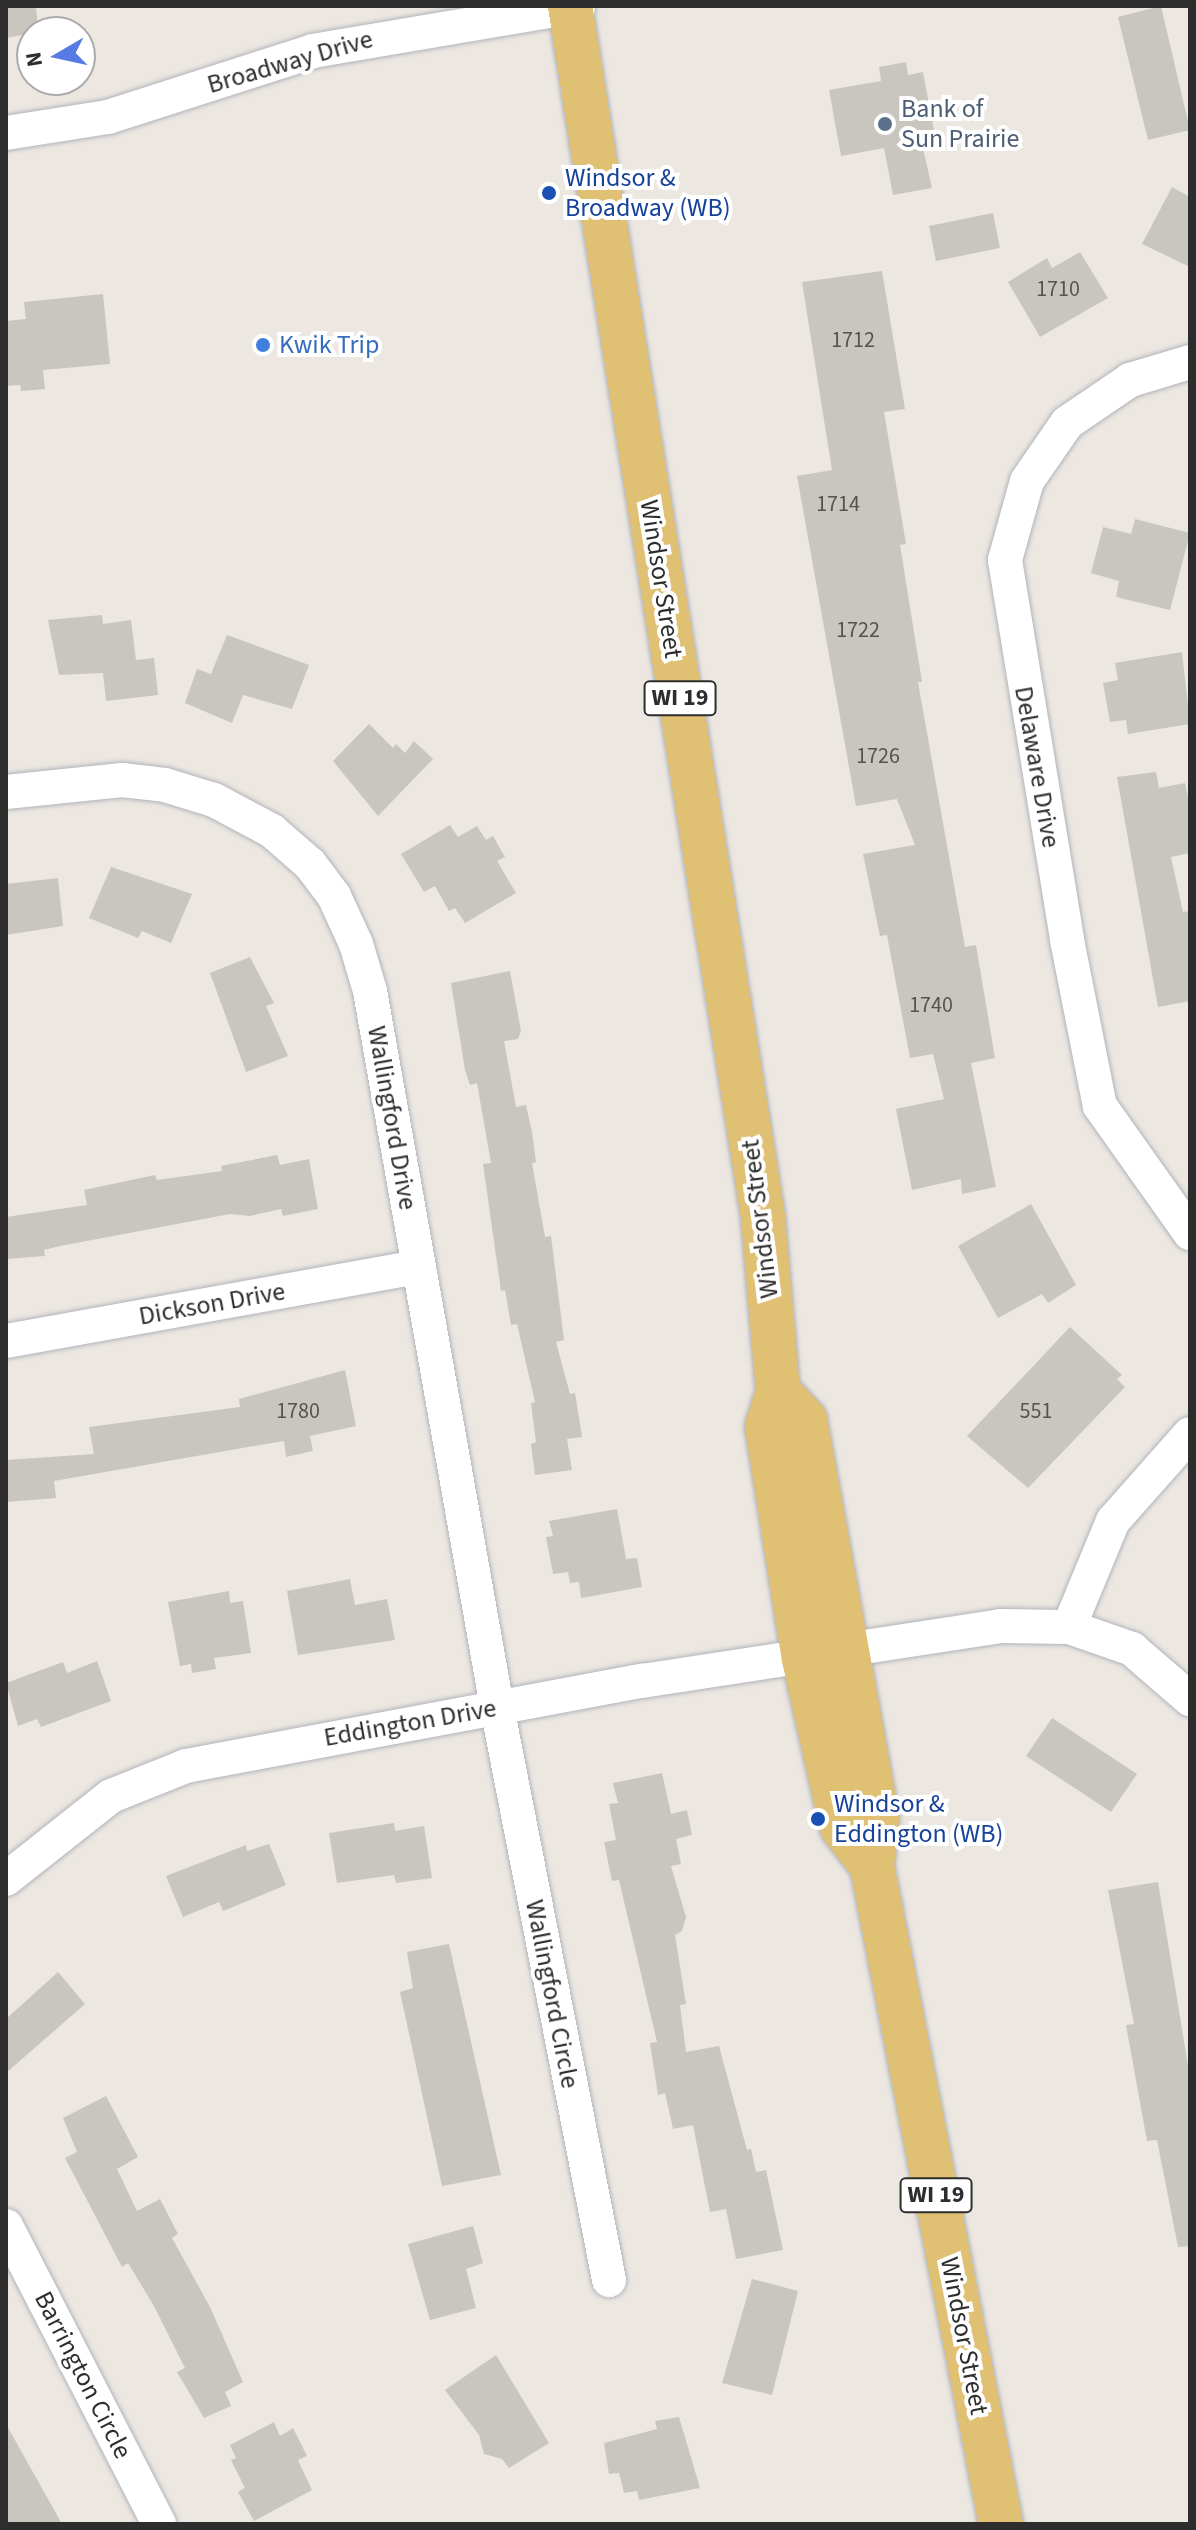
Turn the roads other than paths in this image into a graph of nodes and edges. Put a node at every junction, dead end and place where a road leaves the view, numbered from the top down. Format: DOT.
graph roads {
  1 [pos="573,6"];
  2 [pos="6,133"];
  3 [pos="1190,362"];
  4 [pos="6,792"];
  5 [pos="1190,1233"];
  6 [pos="417,1267"];
  7 [pos="6,1341"];
  8 [pos="778,1391"];
  9 [pos="1190,1434"];
  10 [pos="1069,1627"];
  11 [pos="847,1653"];
  12 [pos="804,1659"];
  13 [pos="1190,1699"];
  14 [pos="497,1707"];
  15 [pos="872,1866"];
  16 [pos="6,1879"];
  17 [pos="6,2226"];
  18 [pos="609,2280"];
  19 [pos="159,2524"];
  20 [pos="1001,2524"];
  1 -- 2 [label="street, Broadway Drive"];
  1 -- 8 [label="main road, Windsor Street / WI 19"];
  3 -- 5 [label="street, Delaware Drive"];
  4 -- 6 [label="street, Wallingford Drive"];
  6 -- 7 [label="street, Dickson Drive"];
  6 -- 14 [label="street, Wallingford Drive"];
  8 -- 11 [label="main road, Windsor Street / WI 19"];
  8 -- 12 [label="main road, Windsor Street / WI 19"];
  9 -- 10 [label="street"];
  10 -- 11 [label="street, Eddington Drive"];
  10 -- 13 [label="street, Eddington Drive"];
  11 -- 12 [label="street, Eddington Drive"];
  11 -- 15 [label="main road, Windsor Street / WI 19"];
  12 -- 14 [label="street, Eddington Drive"];
  12 -- 15 [label="main road, Windsor Street / WI 19"];
  14 -- 16 [label="street, Eddington Drive"];
  14 -- 18 [label="street, Wallingford Circle"];
  15 -- 20 [label="main road, Windsor Street / WI 19"];
  17 -- 19 [label="street, Barrington Circle"];
}
